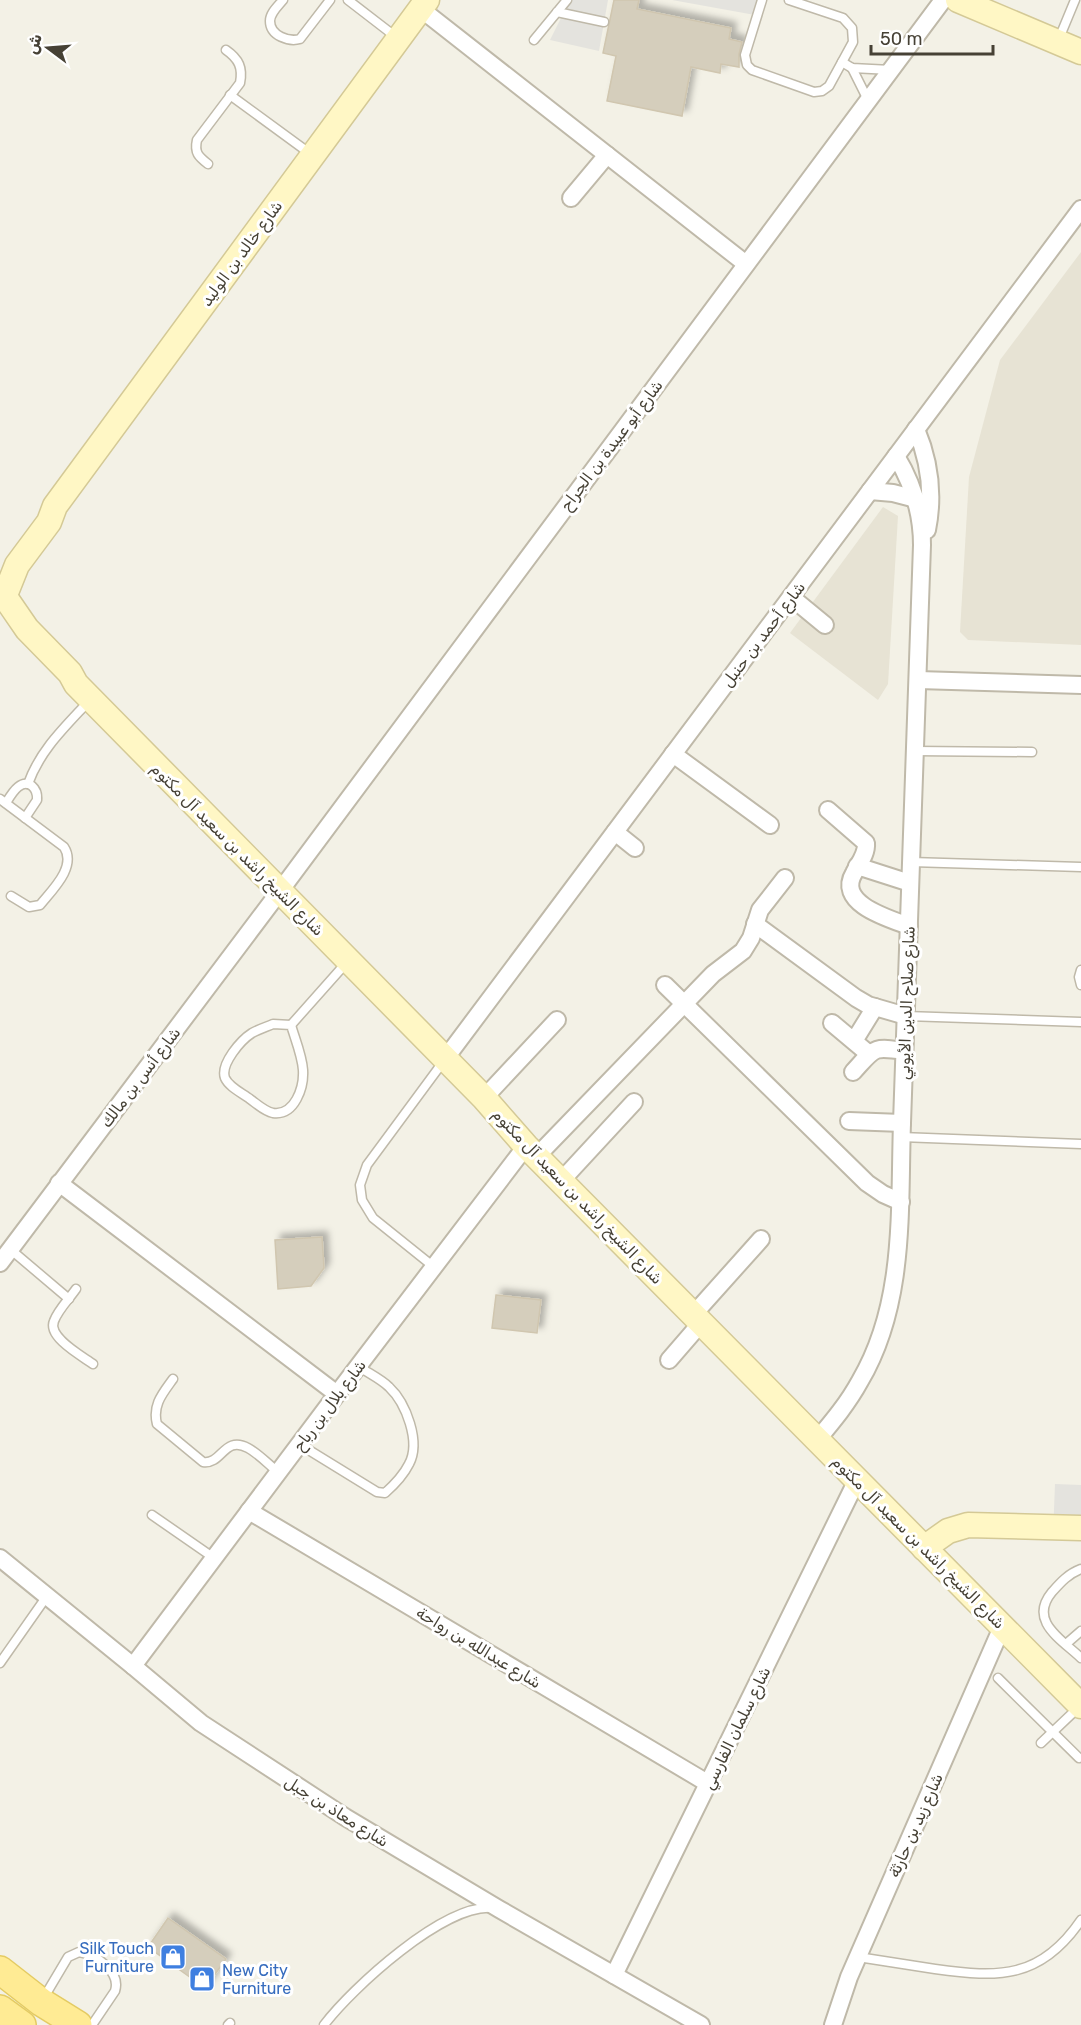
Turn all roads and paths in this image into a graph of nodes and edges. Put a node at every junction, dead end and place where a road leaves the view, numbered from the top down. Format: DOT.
graph roads {
  1 [pos="283,0"];
  2 [pos="330,0"];
  3 [pos="348,0"];
  4 [pos="567,0"];
  5 [pos="762,0"];
  6 [pos="789,0"];
  7 [pos="943,0"];
  8 [pos="958,0"];
  9 [pos="1075,0"];
  10 [pos="424,5"];
  11 [pos="557,12"];
  12 [pos="604,22"];
  13 [pos="398,39"];
  14 [pos="534,40"];
  15 [pos="1058,42"];
  16 [pos="226,50"];
  17 [pos="1081,52"];
  18 [pos="842,62"];
  19 [pos="852,68"];
  20 [pos="891,70"];
  21 [pos="230,95"];
  22 [pos="868,100"];
  23 [pos="607,155"];
  24 [pos="313,156"];
  25 [pos="208,164"];
  26 [pos="571,198"];
  27 [pos="1081,209"];
  28 [pos="746,264"];
  29 [pos="916,429"];
  30 [pos="896,456"];
  31 [pos="870,491"];
  32 [pos="916,499"];
  33 [pos="55,506"];
  34 [pos="922,545"];
  35 [pos="0,568"];
  36 [pos="3,596"];
  37 [pos="791,597"];
  38 [pos="0,622"];
  39 [pos="825,625"];
  40 [pos="918,680"];
  41 [pos="1081,685"];
  42 [pos="83,692"];
  43 [pos="915,751"];
  44 [pos="1032,752"];
  45 [pos="673,753"];
  46 [pos="28,784"];
  47 [pos="3,801"];
  48 [pos="828,810"];
  49 [pos="25,818"];
  50 [pos="770,825"];
  51 [pos="615,832"];
  52 [pos="635,848"];
  53 [pos="911,862"];
  54 [pos="858,866"];
  55 [pos="1081,867"];
  56 [pos="785,878"];
  57 [pos="910,883"];
  58 [pos="280,891"];
  59 [pos="12,896"];
  60 [pos="756,924"];
  61 [pos="909,926"];
  62 [pos="348,961"];
  63 [pos="1081,970"];
  64 [pos="665,985"];
  65 [pos="1081,985"];
  66 [pos="685,1005"];
  67 [pos="875,1007"];
  68 [pos="906,1016"];
  69 [pos="557,1020"];
  70 [pos="1081,1022"];
  71 [pos="832,1023"];
  72 [pos="291,1025"];
  73 [pos="854,1041"];
  74 [pos="904,1051"];
  75 [pos="869,1054"];
  76 [pos="445,1059"];
  77 [pos="853,1072"];
  78 [pos="484,1098"];
  79 [pos="634,1102"];
  80 [pos="849,1121"];
  81 [pos="901,1130"];
  82 [pos="1081,1144"];
  83 [pos="531,1151"];
  84 [pos="561,1181"];
  85 [pos="59,1184"];
  86 [pos="901,1202"];
  87 [pos="761,1239"];
  88 [pos="5,1256"];
  89 [pos="434,1267"];
  90 [pos="76,1289"];
  91 [pos="69,1299"];
  92 [pos="697,1319"];
  93 [pos="669,1359"];
  94 [pos="93,1364"];
  95 [pos="358,1366"];
  96 [pos="173,1379"];
  97 [pos="337,1394"];
  98 [pos="817,1440"];
  99 [pos="299,1444"];
  100 [pos="278,1472"];
  101 [pos="857,1480"];
  102 [pos="249,1511"];
  103 [pos="152,1515"];
  104 [pos="1081,1528"];
  105 [pos="924,1548"];
  106 [pos="214,1557"];
  107 [pos="0,1558"];
  108 [pos="1081,1569"];
  109 [pos="47,1596"];
  110 [pos="1002,1627"];
  111 [pos="1081,1631"];
  112 [pos="1066,1644"];
  113 [pos="1081,1658"];
  114 [pos="0,1663"];
  115 [pos="133,1666"];
  116 [pos="998,1678"];
  117 [pos="1081,1705"];
  118 [pos="1053,1732"];
  119 [pos="1041,1743"];
  120 [pos="1079,1758"];
  121 [pos="709,1784"];
  122 [pos="499,1909"];
  123 [pos="1081,1920"];
  124 [pos="858,1957"];
  125 [pos="0,1970"];
  126 [pos="614,1975"];
  127 [pos="0,1984"];
  128 [pos="41,2002"];
  129 [pos="0,2009"];
  130 [pos="22,2025"];
  131 [pos="78,2025"];
  132 [pos="92,2025"];
  133 [pos="324,2025"];
  134 [pos="701,2025"];
  135 [pos="832,2025"];
  1 -- 2 [label="lane"];
  3 -- 13 [label="lane"];
  4 -- 11 [label="lane"];
  5 -- 18 [label="lane"];
  6 -- 18 [label="lane"];
  7 -- 20 [label="street, شارع أبو عبيدة بن الجراح"];
  8 -- 15 [label="street"];
  9 -- 15 [label="lane"];
  10 -- 13 [label="street, شارع خالد بن الوليد"];
  10 -- 23 [label="street"];
  11 -- 12 [label="lane"];
  11 -- 14 [label="lane"];
  13 -- 24 [label="street, شارع خالد بن الوليد"];
  15 -- 17 [label="street"];
  16 -- 21 [label="lane"];
  18 -- 19 [label="lane"];
  19 -- 20 [label="lane"];
  19 -- 22 [label="lane"];
  20 -- 22 [label="street, شارع أبو عبيدة بن الجراح"];
  21 -- 24 [label="lane"];
  21 -- 25 [label="lane"];
  22 -- 28 [label="street, شارع أبو عبيدة بن الجراح"];
  23 -- 26 [label="street"];
  23 -- 28 [label="street"];
  24 -- 33 [label="street, شارع خالد بن الوليد"];
  27 -- 29 [label="street, شارع أحمد بن حنبل"];
  28 -- 58 [label="street, شارع أبو عبيدة بن الجراح"];
  29 -- 30 [label="street, شارع أحمد بن حنبل"];
  29 -- 34 [label="street, شارع صلاح الدين الأيوبي"];
  30 -- 31 [label="street, شارع أحمد بن حنبل"];
  30 -- 32 [label="street, شارع صلاح الدين الأيوبي"];
  31 -- 32 [label="street"];
  31 -- 37 [label="street, شارع أحمد بن حنبل"];
  32 -- 34 [label="street, شارع صلاح الدين الأيوبي"];
  33 -- 35 [label="street, شارع خالد بن الوليد"];
  33 -- 36 [label="street, شارع خالد بن الوليد"];
  34 -- 40 [label="street, شارع صلاح الدين الأيوبي"];
  36 -- 42 [label="street, شارع الشيخ راشد بن سعيد آل مكتوم"];
  37 -- 39 [label="street"];
  37 -- 45 [label="street, شارع أحمد بن حنبل"];
  38 -- 42 [label="street, شارع الشيخ راشد بن سعيد آل مكتوم"];
  40 -- 41 [label="street"];
  40 -- 43 [label="street, شارع صلاح الدين الأيوبي"];
  42 -- 46 [label="lane"];
  42 -- 58 [label="street, شارع الشيخ راشد بن سعيد آل مكتوم"];
  43 -- 44 [label="lane"];
  43 -- 53 [label="street, شارع صلاح الدين الأيوبي"];
  45 -- 50 [label="street"];
  45 -- 51 [label="street, شارع أحمد بن حنبل"];
  46 -- 47 [label="lane"];
  46 -- 49 [label="lane"];
  47 -- 49 [label="lane"];
  48 -- 54 [label="street"];
  49 -- 59 [label="lane"];
  51 -- 52 [label="street"];
  51 -- 76 [label="street, شارع أحمد بن حنبل"];
  53 -- 55 [label="lane"];
  53 -- 57 [label="street, شارع صلاح الدين الأيوبي"];
  54 -- 57 [label="street"];
  54 -- 61 [label="street"];
  56 -- 60 [label="street, شارع بلال بن رباح"];
  57 -- 61 [label="street, شارع صلاح الدين الأيوبي"];
  58 -- 62 [label="street, شارع الشيخ راشد بن سعيد آل مكتوم"];
  58 -- 85 [label="street, شارع أنس بن مالك"];
  60 -- 66 [label="street, شارع بلال بن رباح"];
  60 -- 67 [label="street"];
  61 -- 68 [label="street, شارع صلاح الدين الأيوبي"];
  62 -- 72 [label="lane"];
  62 -- 76 [label="street, شارع الشيخ راشد بن سعيد آل مكتوم"];
  63 -- 65 [label="lane"];
  64 -- 66 [label="street"];
  66 -- 83 [label="street, شارع بلال بن رباح"];
  66 -- 86 [label="street"];
  67 -- 68 [label="street"];
  67 -- 73 [label="street"];
  68 -- 70 [label="lane"];
  68 -- 74 [label="street, شارع صلاح الدين الأيوبي"];
  69 -- 78 [label="street"];
  71 -- 73 [label="street"];
  72 -- 72 [label="lane"];
  73 -- 75 [label="street"];
  74 -- 75 [label="street"];
  74 -- 81 [label="street, شارع صلاح الدين الأيوبي"];
  75 -- 77 [label="street"];
  76 -- 78 [label="street, شارع الشيخ راشد بن سعيد آل مكتوم"];
  76 -- 89 [label="lane"];
  78 -- 83 [label="street, شارع الشيخ راشد بن سعيد آل مكتوم"];
  79 -- 84 [label="street"];
  80 -- 81 [label="street"];
  81 -- 82 [label="lane"];
  81 -- 86 [label="street, شارع صلاح الدين الأيوبي"];
  83 -- 84 [label="street, شارع الشيخ راشد بن سعيد آل مكتوم"];
  83 -- 89 [label="street, شارع بلال بن رباح"];
  84 -- 92 [label="street, شارع الشيخ راشد بن سعيد آل مكتوم"];
  85 -- 88 [label="street, شارع أنس بن مالك"];
  85 -- 97 [label="street"];
  86 -- 98 [label="street, شارع صلاح الدين الأيوبي"];
  87 -- 92 [label="street"];
  88 -- 91 [label="lane"];
  89 -- 95 [label="street, شارع بلال بن رباح"];
  90 -- 91 [label="lane"];
  91 -- 94 [label="lane"];
  92 -- 93 [label="street"];
  92 -- 98 [label="street, شارع الشيخ راشد بن سعيد آل مكتوم"];
  95 -- 97 [label="street, شارع بلال بن رباح"];
  95 -- 99 [label="lane"];
  96 -- 100 [label="lane"];
  97 -- 99 [label="street, شارع بلال بن رباح"];
  98 -- 101 [label="street, شارع الشيخ راشد بن سعيد آل مكتوم"];
  99 -- 100 [label="street, شارع بلال بن رباح"];
  100 -- 102 [label="street, شارع بلال بن رباح"];
  101 -- 105 [label="street, شارع الشيخ راشد بن سعيد آل مكتوم"];
  101 -- 121 [label="street, شارع سلمان الفارسي"];
  102 -- 106 [label="street, شارع بلال بن رباح"];
  102 -- 121 [label="street, شارع عبدالله بن رواحة"];
  103 -- 106 [label="lane"];
  104 -- 105 [label="street"];
  105 -- 110 [label="street, شارع الشيخ راشد بن سعيد آل مكتوم"];
  106 -- 115 [label="street, شارع بلال بن رباح"];
  107 -- 109 [label="street, شارع معاذ بن جبل"];
  108 -- 112 [label="lane"];
  109 -- 114 [label="lane"];
  109 -- 115 [label="street, شارع معاذ بن جبل"];
  110 -- 117 [label="street, شارع الشيخ راشد بن سعيد آل مكتوم"];
  110 -- 124 [label="street, شارع زيد بن حارثة"];
  111 -- 112 [label="lane"];
  112 -- 113 [label="lane"];
  115 -- 122 [label="street, شارع معاذ بن جبل"];
  116 -- 118 [label="lane"];
  117 -- 118 [label="lane"];
  118 -- 119 [label="lane"];
  118 -- 120 [label="lane"];
  121 -- 126 [label="street, شارع سلمان الفارسي"];
  122 -- 126 [label="street, شارع معاذ بن جبل"];
  122 -- 133 [label="lane"];
  123 -- 124 [label="lane"];
  124 -- 135 [label="street, شارع زيد بن حارثة"];
  125 -- 128 [label="main road"];
  126 -- 134 [label="street, شارع معاذ بن جبل"];
  127 -- 128 [label="main road"];
  128 -- 131 [label="main road"];
  128 -- 132 [label="lane"];
  129 -- 130 [label="main road"];
}
